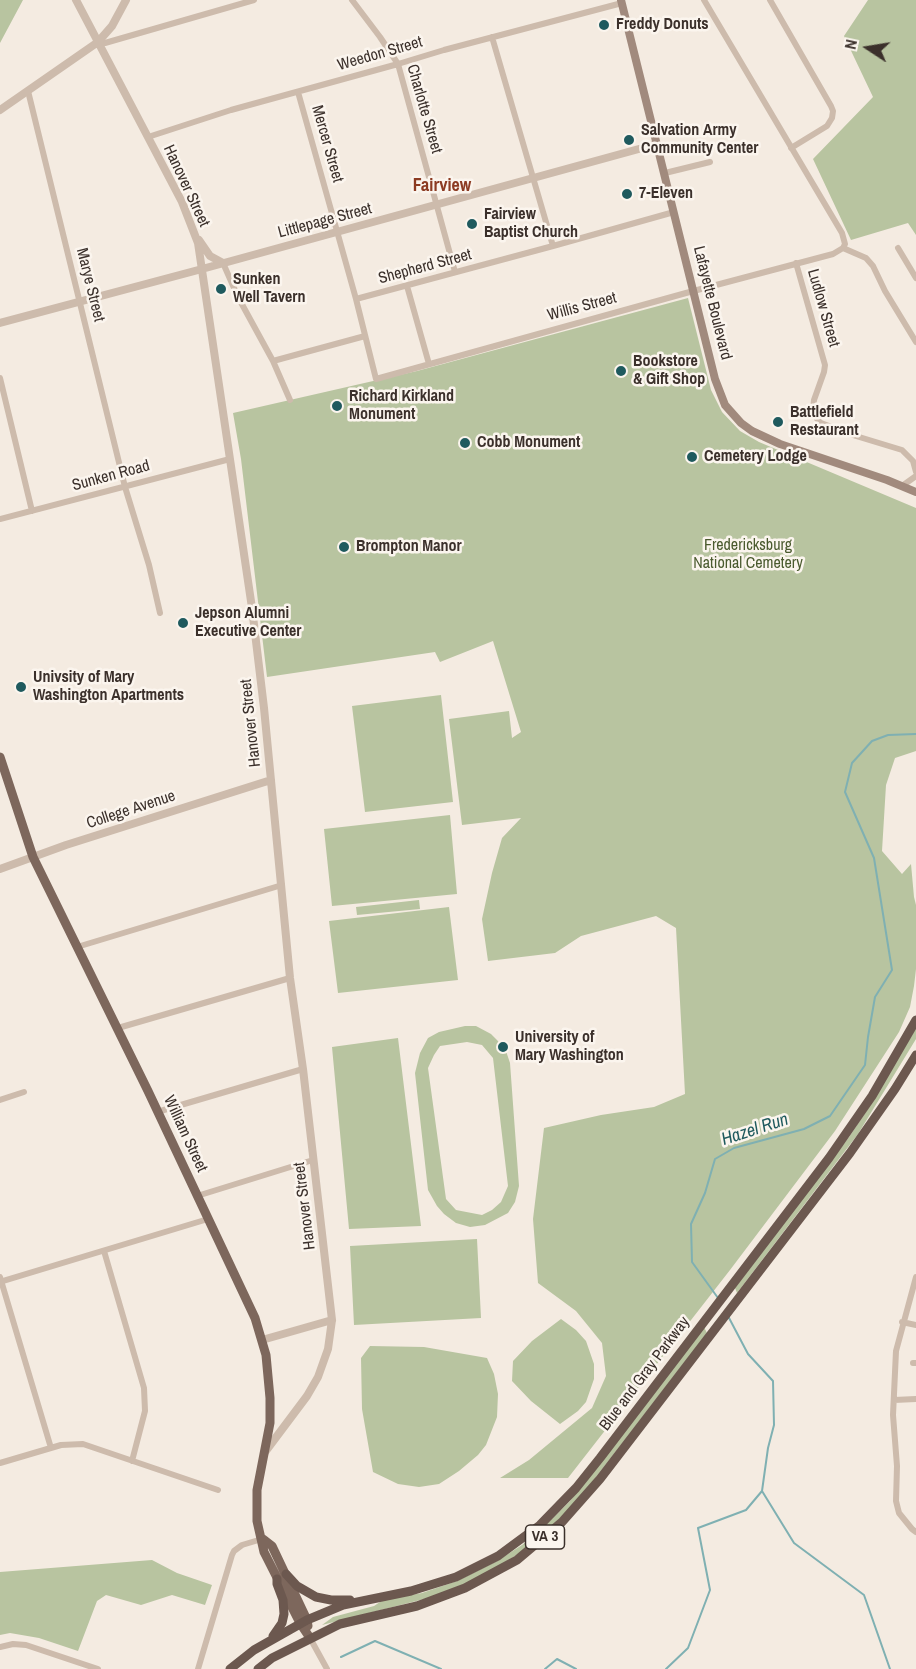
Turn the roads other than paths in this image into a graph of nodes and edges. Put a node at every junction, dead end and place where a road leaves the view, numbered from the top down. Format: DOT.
graph roads {
  1 [pos="76,0"];
  2 [pos="126,0"];
  3 [pos="254,0"];
  4 [pos="352,0"];
  5 [pos="704,0"];
  6 [pos="779,0"];
  7 [pos="621,1"];
  8 [pos="771,2"];
  9 [pos="492,37"];
  10 [pos="98,42"];
  11 [pos="398,64"];
  12 [pos="27,91"];
  13 [pos="298,92"];
  14 [pos="0,110"];
  15 [pos="148,137"];
  16 [pos="657,144"];
  17 [pos="791,148"];
  18 [pos="710,162"];
  19 [pos="665,173"];
  20 [pos="533,178"];
  21 [pos="436,205"];
  22 [pos="674,212"];
  23 [pos="193,230"];
  24 [pos="338,232"];
  25 [pos="553,246"];
  26 [pos="843,248"];
  27 [pos="898,248"];
  28 [pos="223,263"];
  29 [pos="796,263"];
  30 [pos="202,269"];
  31 [pos="455,272"];
  32 [pos="916,278"];
  33 [pos="407,286"];
  34 [pos="694,291"];
  35 [pos="356,299"];
  36 [pos="81,302"];
  37 [pos="0,323"];
  38 [pos="365,336"];
  39 [pos="915,339"];
  40 [pos="273,361"];
  41 [pos="429,364"];
  42 [pos="0,378"];
  43 [pos="376,379"];
  44 [pos="290,400"];
  45 [pos="230,459"];
  46 [pos="916,474"];
  47 [pos="902,486"];
  48 [pos="125,487"];
  49 [pos="916,492"];
  50 [pos="32,511"];
  51 [pos="0,519"];
  52 [pos="160,613"];
  53 [pos="0,757"];
  54 [pos="271,780"];
  55 [pos="33,857"];
  56 [pos="0,869"];
  57 [pos="282,885"];
  58 [pos="77,947"];
  59 [pos="290,978"];
  60 [pos="916,1020"];
  61 [pos="118,1028"];
  62 [pos="916,1055"];
  63 [pos="913,1062"];
  64 [pos="303,1069"];
  65 [pos="24,1092"];
  66 [pos="0,1100"];
  67 [pos="157,1112"];
  68 [pos="313,1160"];
  69 [pos="197,1196"];
  70 [pos="208,1219"];
  71 [pos="104,1251"];
  72 [pos="916,1277"];
  73 [pos="1,1280"];
  74 [pos="332,1320"];
  75 [pos="903,1322"];
  76 [pos="916,1325"];
  77 [pos="262,1340"];
  78 [pos="894,1400"];
  79 [pos="916,1400"];
  80 [pos="51,1448"];
  81 [pos="264,1454"];
  82 [pos="132,1461"];
  83 [pos="0,1463"];
  84 [pos="218,1490"];
  85 [pos="916,1532"];
  86 [pos="262,1539"];
  87 [pos="281,1577"];
  88 [pos="361,1600"];
  89 [pos="304,1621"];
  90 [pos="310,1638"];
  91 [pos="269,1640"];
  92 [pos="0,1647"];
  93 [pos="98,1669"];
  94 [pos="198,1669"];
  95 [pos="231,1669"];
  96 [pos="258,1669"];
  97 [pos="327,1669"];
  1 -- 10 [label="street, Hanover Street"];
  2 -- 10 [label="street"];
  3 -- 10 [label="street"];
  4 -- 11 [label="street, Charlotte Street"];
  5 -- 17 [label="street"];
  6 -- 8 [label="street"];
  7 -- 9 [label="street, Weedon Street"];
  7 -- 16 [label="main road, Lafayette Boulevard"];
  8 -- 17 [label="street"];
  9 -- 11 [label="street, Weedon Street"];
  9 -- 20 [label="street"];
  10 -- 12 [label="street"];
  10 -- 15 [label="street, Hanover Street"];
  11 -- 13 [label="street, Weedon Street"];
  11 -- 21 [label="street, Charlotte Street"];
  12 -- 14 [label="street"];
  12 -- 36 [label="street, Marye Street"];
  13 -- 15 [label="street, Weedon Street"];
  13 -- 24 [label="street, Mercer Street"];
  15 -- 23 [label="street, Hanover Street"];
  16 -- 19 [label="main road, Lafayette Boulevard"];
  16 -- 20 [label="street, Littlepage Street"];
  17 -- 26 [label="street"];
  18 -- 19 [label="street"];
  19 -- 22 [label="main road, Lafayette Boulevard"];
  20 -- 21 [label="street, Littlepage Street"];
  20 -- 25 [label="street"];
  21 -- 24 [label="street, Littlepage Street"];
  21 -- 31 [label="street, Charlotte Street"];
  22 -- 25 [label="street, Shepherd Street"];
  22 -- 34 [label="main road, Lafayette Boulevard"];
  23 -- 28 [label="street"];
  23 -- 30 [label="street, Hanover Street"];
  24 -- 28 [label="street, Littlepage Street"];
  24 -- 35 [label="street, Mercer Street"];
  25 -- 31 [label="street, Shepherd Street"];
  26 -- 29 [label="street, Willis Street"];
  26 -- 39 [label="street"];
  27 -- 32 [label="street"];
  28 -- 30 [label="street, Littlepage Street"];
  28 -- 40 [label="street"];
  29 -- 34 [label="street, Willis Street"];
  29 -- 46 [label="street, Ludlow Street"];
  30 -- 36 [label="street, Littlepage Street"];
  30 -- 45 [label="street, Hanover Street"];
  31 -- 33 [label="street, Shepherd Street"];
  33 -- 35 [label="street, Shepherd Street"];
  33 -- 41 [label="street"];
  34 -- 41 [label="street, Willis Street"];
  34 -- 47 [label="main road, Lafayette Boulevard"];
  35 -- 38 [label="street, Mercer Street"];
  36 -- 37 [label="street, Littlepage Street"];
  36 -- 48 [label="street, Marye Street"];
  38 -- 40 [label="street"];
  38 -- 43 [label="street, Mercer Street"];
  40 -- 44 [label="street"];
  41 -- 43 [label="street, Willis Street"];
  42 -- 50 [label="street"];
  45 -- 48 [label="street, Sunken Road"];
  45 -- 54 [label="street, Hanover Street"];
  46 -- 47 [label="street"];
  47 -- 49 [label="main road, Lafayette Boulevard"];
  48 -- 50 [label="street, Sunken Road"];
  48 -- 52 [label="street, Marye Street"];
  50 -- 51 [label="street, Sunken Road"];
  53 -- 55 [label="main road, William Street"];
  54 -- 55 [label="street, College Avenue"];
  54 -- 57 [label="street, Hanover Street"];
  55 -- 56 [label="street, College Avenue"];
  55 -- 58 [label="main road, William Street"];
  57 -- 58 [label="street"];
  57 -- 59 [label="street, Hanover Street"];
  58 -- 61 [label="main road, William Street"];
  59 -- 61 [label="street"];
  59 -- 64 [label="street, Hanover Street"];
  60 -- 88 [label="highway, Blue and Gray Parkway / VA 3"];
  61 -- 67 [label="main road, William Street"];
  62 -- 63 [label="highway, Blue and Gray Parkway / VA 3"];
  63 -- 90 [label="highway, Blue and Gray Parkway / VA 3"];
  64 -- 67 [label="street"];
  64 -- 68 [label="street, Hanover Street"];
  65 -- 66 [label="street"];
  67 -- 69 [label="main road, William Street"];
  68 -- 69 [label="street"];
  68 -- 74 [label="street, Hanover Street"];
  69 -- 70 [label="main road, William Street"];
  70 -- 71 [label="street"];
  70 -- 77 [label="main road, William Street"];
  71 -- 73 [label="street"];
  71 -- 82 [label="street"];
  72 -- 75 [label="street"];
  73 -- 80 [label="street"];
  74 -- 77 [label="street"];
  74 -- 81 [label="street, Hanover Street"];
  75 -- 76 [label="street"];
  75 -- 78 [label="street"];
  77 -- 81 [label="main road, William Street"];
  78 -- 79 [label="street"];
  78 -- 85 [label="street"];
  80 -- 82 [label="street"];
  80 -- 83 [label="street"];
  81 -- 86 [label="main road, William Street"];
  82 -- 84 [label="street"];
  86 -- 87 [label="main road, William Street"];
  86 -- 94 [label="street"];
  87 -- 88 [label="highway"];
  87 -- 89 [label="main road, William Street"];
  87 -- 91 [label="highway"];
  88 -- 89 [label="highway, Blue and Gray Parkway / VA 3"];
  89 -- 90 [label="main road, William Street"];
  89 -- 91 [label="highway, VA 3"];
  90 -- 96 [label="highway, VA 3"];
  90 -- 97 [label="street"];
  91 -- 95 [label="highway, VA 3"];
  92 -- 93 [label="street"];
}
